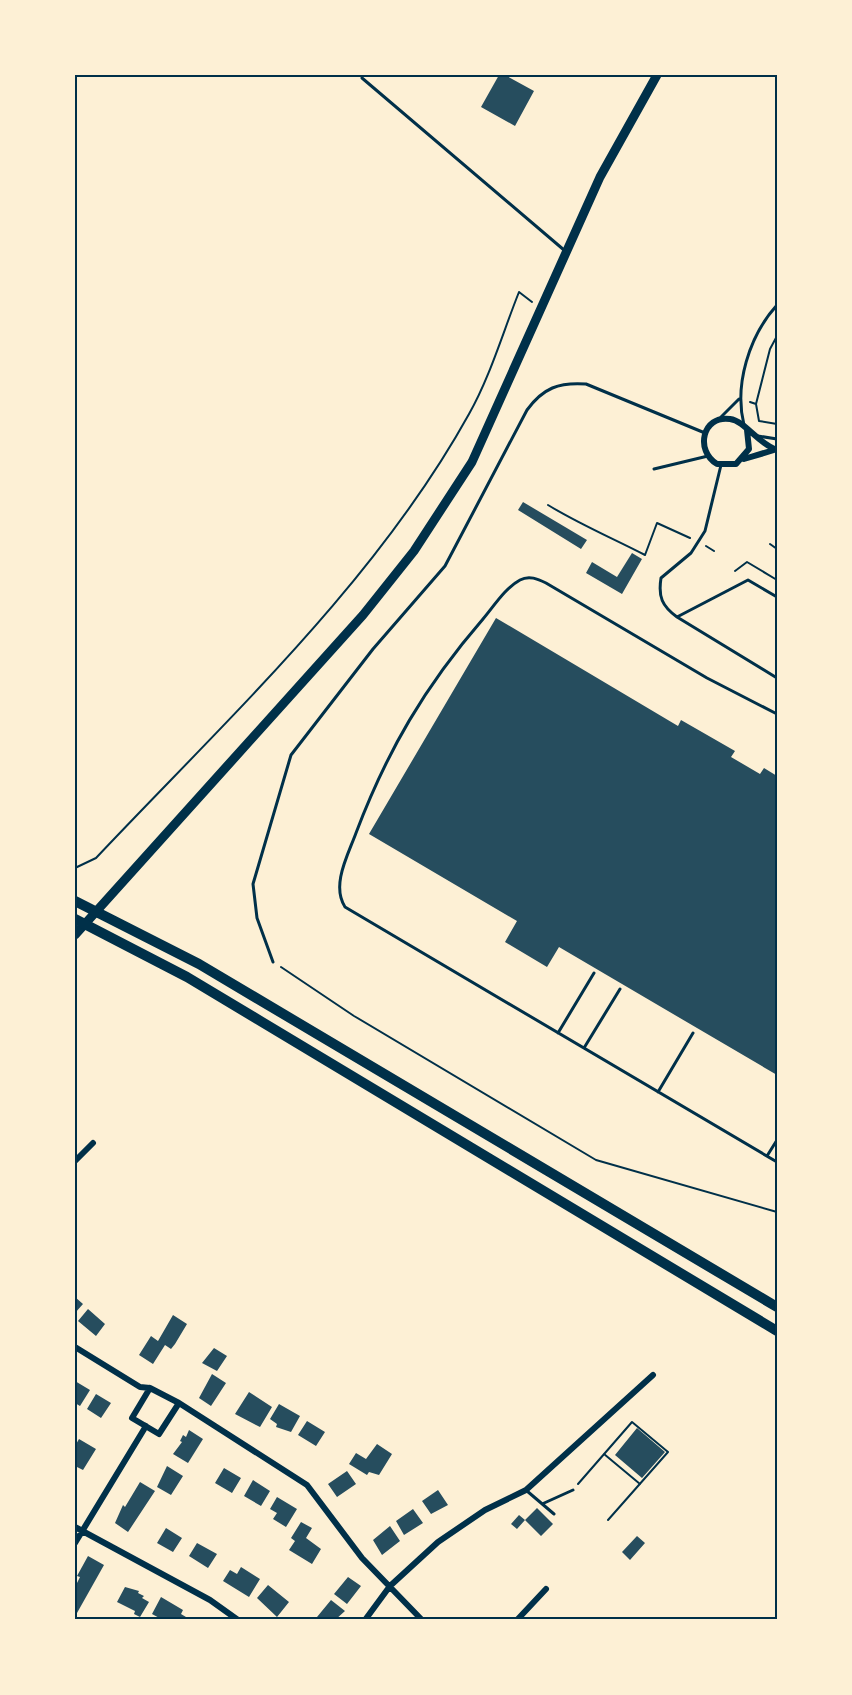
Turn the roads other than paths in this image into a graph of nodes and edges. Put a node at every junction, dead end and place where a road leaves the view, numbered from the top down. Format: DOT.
graph roads {
  1 [pos="657,75"];
  2 [pos="362,78"];
  3 [pos="567,252"];
  4 [pos="777,305"];
  5 [pos="739,399"];
  6 [pos="715,421"];
  7 [pos="746,428"];
  8 [pos="705,433"];
  9 [pos="777,440"];
  10 [pos="777,450"];
  11 [pos="708,456"];
  12 [pos="743,459"];
  13 [pos="721,465"];
  14 [pos="654,469"];
  15 [pos="777,597"];
  16 [pos="677,617"];
  17 [pos="777,678"];
  18 [pos="777,714"];
  19 [pos="75,901"];
  20 [pos="75,919"];
  21 [pos="75,935"];
  22 [pos="273,962"];
  23 [pos="594,973"];
  24 [pos="620,989"];
  25 [pos="558,1033"];
  26 [pos="693,1033"];
  27 [pos="584,1048"];
  28 [pos="658,1092"];
  29 [pos="777,1140"];
  30 [pos="93,1143"];
  31 [pos="767,1156"];
  32 [pos="75,1161"];
  33 [pos="777,1162"];
  34 [pos="777,1307"];
  35 [pos="777,1331"];
  36 [pos="75,1347"];
  37 [pos="652,1375"];
  38 [pos="150,1388"];
  39 [pos="179,1403"];
  40 [pos="146,1426"];
  41 [pos="526,1490"];
  42 [pos="573,1490"];
  43 [pos="542,1504"];
  44 [pos="554,1515"];
  45 [pos="75,1527"];
  46 [pos="82,1531"];
  47 [pos="75,1543"];
  48 [pos="390,1586"];
  49 [pos="546,1589"];
  50 [pos="238,1620"];
  51 [pos="365,1620"];
  52 [pos="422,1620"];
  53 [pos="517,1620"];
  1 -- 3 [label="main road"];
  2 -- 3 [label="lane"];
  3 -- 21 [label="main road"];
  4 -- 5 [label="lane"];
  5 -- 6 [label="lane"];
  5 -- 7 [label="lane"];
  6 -- 7 [label="street"];
  6 -- 8 [label="street"];
  7 -- 9 [label="lane"];
  7 -- 10 [label="street"];
  7 -- 12 [label="street"];
  8 -- 11 [label="street"];
  8 -- 22 [label="lane"];
  10 -- 12 [label="street"];
  11 -- 13 [label="street"];
  11 -- 14 [label="lane"];
  12 -- 13 [label="street"];
  13 -- 16 [label="lane"];
  15 -- 16 [label="lane"];
  16 -- 17 [label="lane"];
  18 -- 25 [label="lane"];
  19 -- 34 [label="highway"];
  20 -- 35 [label="highway"];
  23 -- 25 [label="lane"];
  24 -- 27 [label="lane"];
  25 -- 27 [label="lane"];
  26 -- 28 [label="lane"];
  27 -- 28 [label="lane"];
  28 -- 31 [label="lane"];
  29 -- 31 [label="lane"];
  30 -- 32 [label="street"];
  31 -- 33 [label="lane"];
  36 -- 38 [label="street"];
  37 -- 41 [label="street"];
  38 -- 39 [label="street"];
  38 -- 40 [label="street"];
  39 -- 40 [label="street"];
  39 -- 48 [label="street"];
  40 -- 46 [label="street"];
  41 -- 43 [label="lane"];
  41 -- 48 [label="street"];
  42 -- 43 [label="lane"];
  43 -- 44 [label="lane"];
  45 -- 46 [label="street"];
  46 -- 47 [label="street"];
  46 -- 50 [label="street"];
  48 -- 51 [label="street"];
  48 -- 52 [label="street"];
  49 -- 53 [label="street"];
}
